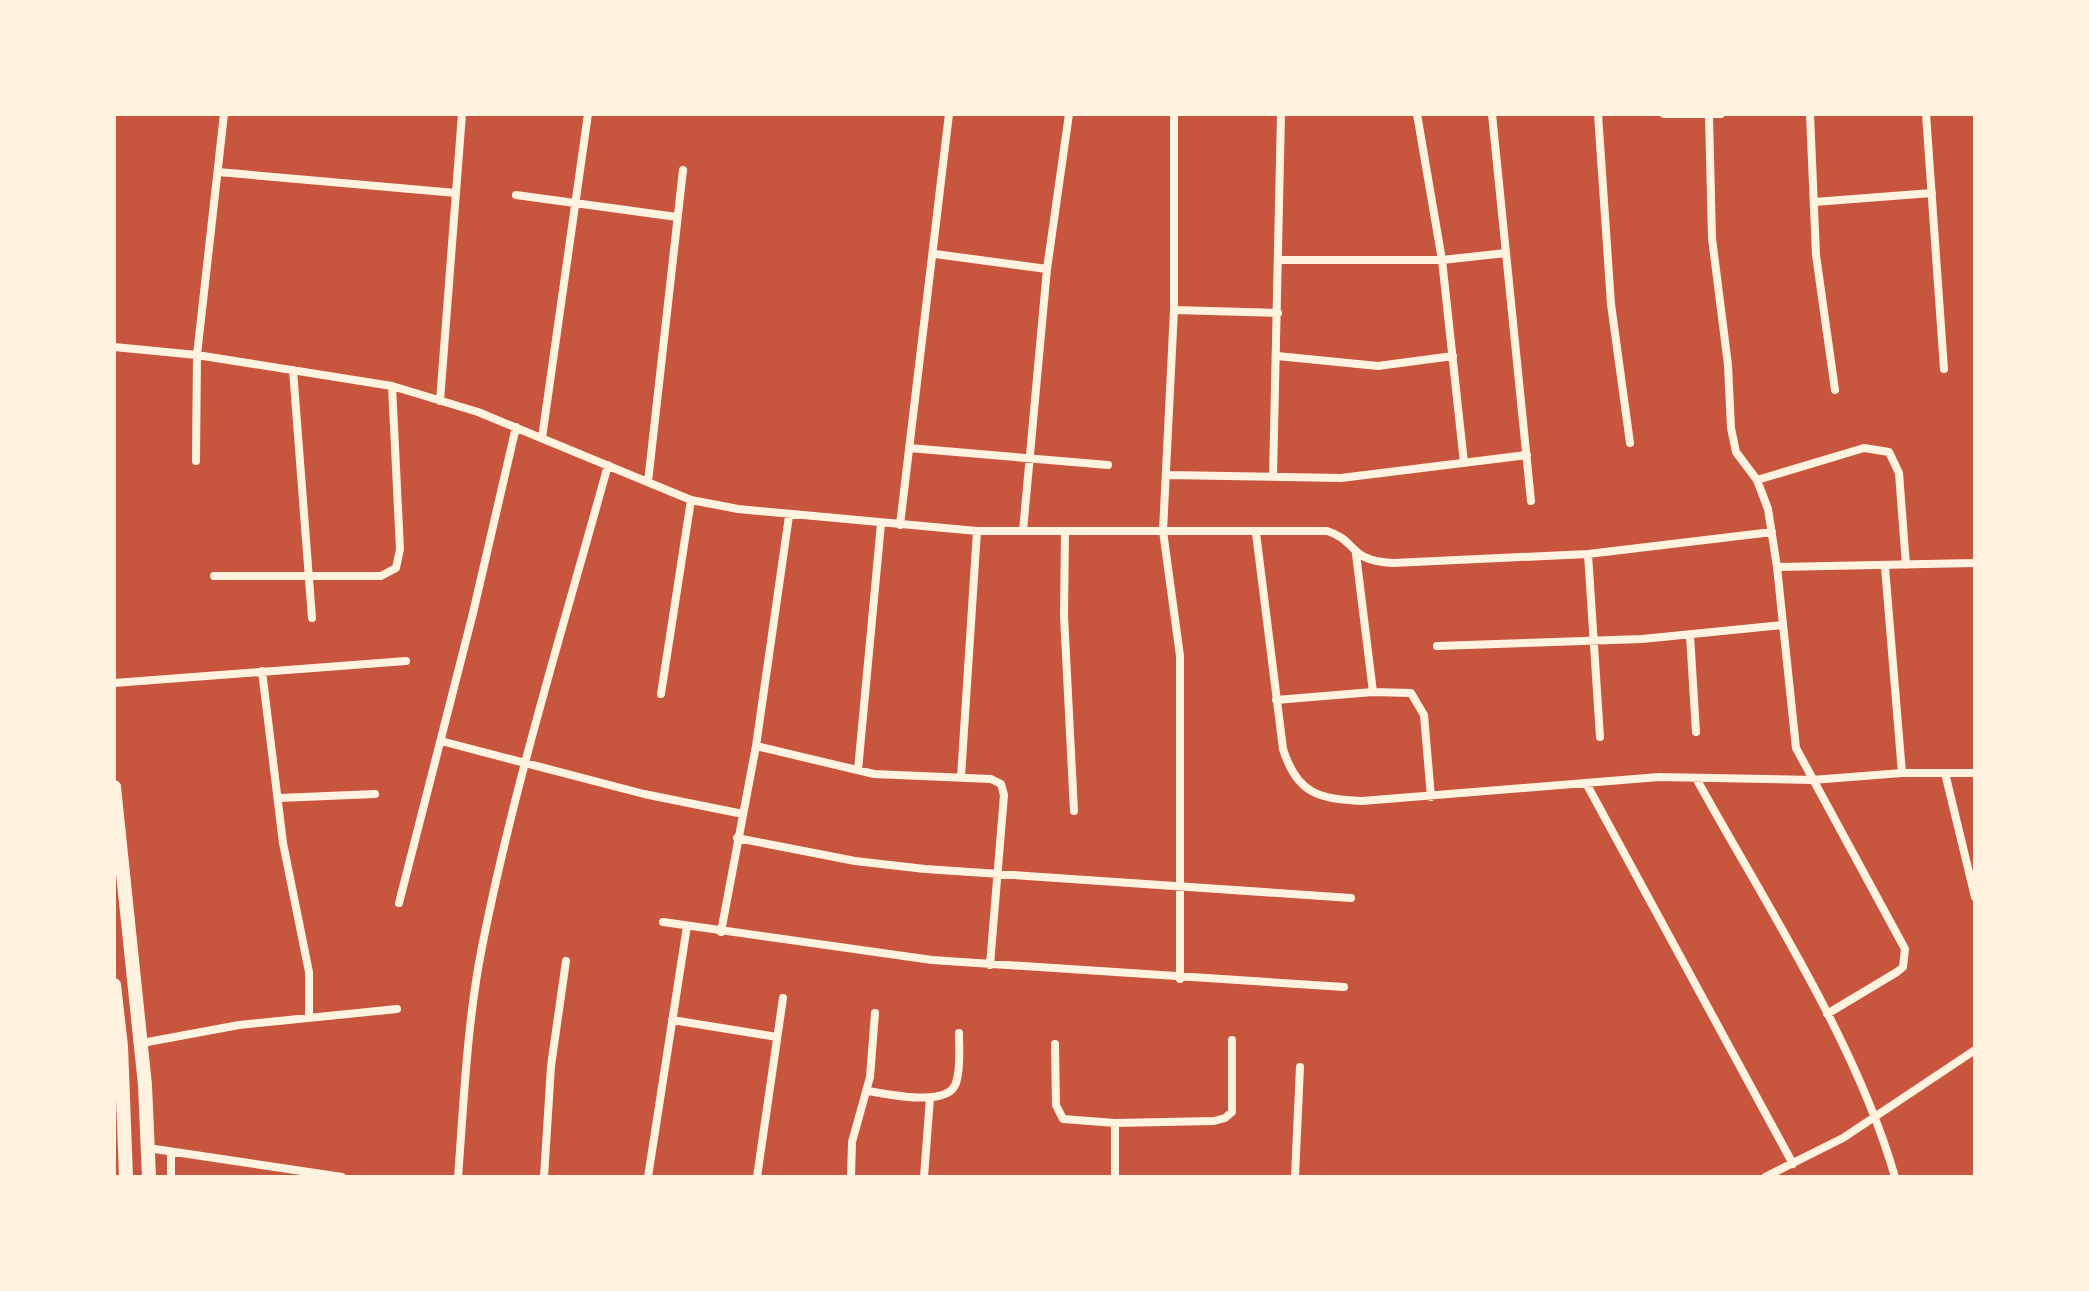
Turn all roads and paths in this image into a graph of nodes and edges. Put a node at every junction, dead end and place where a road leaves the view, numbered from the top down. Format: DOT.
graph roads {
  1 [pos="224,114"];
  2 [pos="462,114"];
  3 [pos="588,114"];
  4 [pos="949,114"];
  5 [pos="1069,114"];
  6 [pos="1174,114"];
  7 [pos="1281,114"];
  8 [pos="1417,114"];
  9 [pos="1492,114"];
  10 [pos="1598,114"];
  11 [pos="1664,114"];
  12 [pos="1721,114"];
  13 [pos="1810,114"];
  14 [pos="1926,114"];
  15 [pos="1709,115"];
  16 [pos="683,170"];
  17 [pos="218,172"];
  18 [pos="456,193"];
  19 [pos="1932,193"];
  20 [pos="516,195"];
  21 [pos="577,202"];
  22 [pos="1814,202"];
  23 [pos="677,217"];
  24 [pos="1506,253"];
  25 [pos="935,254"];
  26 [pos="1280,260"];
  27 [pos="1442,260"];
  28 [pos="1047,269"];
  29 [pos="1174,310"];
  30 [pos="1278,313"];
  31 [pos="114,347"];
  32 [pos="197,355"];
  33 [pos="1277,356"];
  34 [pos="1453,356"];
  35 [pos="1944,369"];
  36 [pos="293,370"];
  37 [pos="392,386"];
  38 [pos="1835,390"];
  39 [pos="440,401"];
  40 [pos="516,427"];
  41 [pos="542,438"];
  42 [pos="1630,443"];
  43 [pos="909,448"];
  44 [pos="1527,455"];
  45 [pos="1031,458"];
  46 [pos="196,461"];
  47 [pos="1464,463"];
  48 [pos="608,465"];
  49 [pos="1108,465"];
  50 [pos="1167,475"];
  51 [pos="1273,477"];
  52 [pos="1757,480"];
  53 [pos="648,482"];
  54 [pos="691,500"];
  55 [pos="1531,501"];
  56 [pos="789,516"];
  57 [pos="881,524"];
  58 [pos="900,525"];
  59 [pos="977,531"];
  60 [pos="1023,531"];
  61 [pos="1065,531"];
  62 [pos="1163,531"];
  63 [pos="1772,532"];
  64 [pos="1256,533"];
  65 [pos="1356,554"];
  66 [pos="1588,554"];
  67 [pos="1975,563"];
  68 [pos="1906,565"];
  69 [pos="1777,567"];
  70 [pos="1885,567"];
  71 [pos="310,574"];
  72 [pos="214,576"];
  73 [pos="312,618"];
  74 [pos="1782,625"];
  75 [pos="1690,635"];
  76 [pos="1594,641"];
  77 [pos="1437,646"];
  78 [pos="406,661"];
  79 [pos="262,671"];
  80 [pos="114,683"];
  81 [pos="1373,692"];
  82 [pos="661,694"];
  83 [pos="1276,700"];
  84 [pos="1696,732"];
  85 [pos="1600,737"];
  86 [pos="441,741"];
  87 [pos="756,746"];
  88 [pos="526,764"];
  89 [pos="858,770"];
  90 [pos="1902,773"];
  91 [pos="1945,773"];
  92 [pos="1975,773"];
  93 [pos="961,777"];
  94 [pos="1696,778"];
  95 [pos="1812,780"];
  96 [pos="1586,783"];
  97 [pos="114,787"];
  98 [pos="375,794"];
  99 [pos="1431,797"];
  100 [pos="279,798"];
  101 [pos="1074,811"];
  102 [pos="743,814"];
  103 [pos="737,838"];
  104 [pos="998,876"];
  105 [pos="1180,885"];
  106 [pos="1975,897"];
  107 [pos="1351,898"];
  108 [pos="399,903"];
  109 [pos="663,922"];
  110 [pos="687,926"];
  111 [pos="721,932"];
  112 [pos="566,961"];
  113 [pos="990,965"];
  114 [pos="1180,979"];
  115 [pos="114,985"];
  116 [pos="1344,987"];
  117 [pos="783,998"];
  118 [pos="397,1009"];
  119 [pos="875,1013"];
  120 [pos="1827,1014"];
  121 [pos="309,1017"];
  122 [pos="672,1020"];
  123 [pos="959,1033"];
  124 [pos="777,1037"];
  125 [pos="1232,1040"];
  126 [pos="142,1043"];
  127 [pos="1055,1044"];
  128 [pos="1975,1050"];
  129 [pos="1300,1067"];
  130 [pos="868,1091"];
  131 [pos="930,1098"];
  132 [pos="1876,1117"];
  133 [pos="1115,1123"];
  134 [pos="148,1148"];
  135 [pos="171,1152"];
  136 [pos="1793,1164"];
  137 [pos="1781,1175"];
  138 [pos="326,1176"];
  139 [pos="126,1177"];
  140 [pos="149,1177"];
  141 [pos="171,1177"];
  142 [pos="342,1177"];
  143 [pos="458,1177"];
  144 [pos="544,1177"];
  145 [pos="648,1177"];
  146 [pos="757,1177"];
  147 [pos="851,1177"];
  148 [pos="924,1177"];
  149 [pos="1115,1177"];
  150 [pos="1295,1177"];
  151 [pos="1765,1177"];
  152 [pos="1895,1177"];
  1 -- 17 [label="street"];
  2 -- 18 [label="street"];
  3 -- 21 [label="street"];
  4 -- 25 [label="street"];
  5 -- 28 [label="street"];
  6 -- 29 [label="street"];
  7 -- 26 [label="street"];
  8 -- 27 [label="street"];
  9 -- 24 [label="street"];
  10 -- 42 [label="street"];
  11 -- 15 [label="street"];
  12 -- 15 [label="street"];
  13 -- 22 [label="street"];
  14 -- 19 [label="street"];
  15 -- 52 [label="street"];
  16 -- 23 [label="street"];
  17 -- 18 [label="street"];
  17 -- 32 [label="street"];
  18 -- 39 [label="street"];
  19 -- 22 [label="street"];
  19 -- 35 [label="street"];
  20 -- 21 [label="street"];
  21 -- 23 [label="street"];
  21 -- 41 [label="street"];
  22 -- 38 [label="street"];
  23 -- 53 [label="street"];
  24 -- 27 [label="street"];
  24 -- 44 [label="street"];
  25 -- 28 [label="street"];
  25 -- 43 [label="street"];
  26 -- 27 [label="street"];
  26 -- 30 [label="street"];
  27 -- 34 [label="street"];
  28 -- 45 [label="street"];
  29 -- 30 [label="street"];
  29 -- 50 [label="street"];
  30 -- 33 [label="street"];
  31 -- 32 [label="street"];
  32 -- 36 [label="street"];
  32 -- 46 [label="street"];
  33 -- 34 [label="street"];
  33 -- 51 [label="street"];
  34 -- 47 [label="street"];
  36 -- 37 [label="street"];
  36 -- 71 [label="street"];
  37 -- 39 [label="street"];
  37 -- 71 [label="street"];
  39 -- 40 [label="street"];
  40 -- 41 [label="street"];
  40 -- 86 [label="street"];
  41 -- 48 [label="street"];
  43 -- 45 [label="street"];
  43 -- 58 [label="street"];
  44 -- 47 [label="street"];
  44 -- 55 [label="street"];
  45 -- 49 [label="street"];
  45 -- 60 [label="street"];
  47 -- 51 [label="street"];
  48 -- 53 [label="street"];
  48 -- 88 [label="street"];
  50 -- 51 [label="street"];
  50 -- 62 [label="street"];
  52 -- 63 [label="street"];
  52 -- 68 [label="street"];
  53 -- 54 [label="street"];
  54 -- 56 [label="street"];
  54 -- 82 [label="street"];
  56 -- 57 [label="street"];
  56 -- 87 [label="street"];
  57 -- 58 [label="street"];
  57 -- 89 [label="street"];
  58 -- 59 [label="street"];
  59 -- 60 [label="street"];
  59 -- 93 [label="street"];
  60 -- 61 [label="street"];
  61 -- 62 [label="street"];
  61 -- 101 [label="street"];
  62 -- 64 [label="street"];
  62 -- 105 [label="street"];
  63 -- 66 [label="street"];
  63 -- 69 [label="street"];
  64 -- 65 [label="street"];
  64 -- 83 [label="street"];
  65 -- 66 [label="street"];
  65 -- 81 [label="street"];
  66 -- 76 [label="street"];
  67 -- 68 [label="street"];
  68 -- 70 [label="street"];
  69 -- 70 [label="street"];
  69 -- 74 [label="street"];
  70 -- 90 [label="street"];
  71 -- 72 [label="street"];
  71 -- 73 [label="street"];
  74 -- 75 [label="street"];
  74 -- 95 [label="street"];
  75 -- 76 [label="street"];
  75 -- 84 [label="street"];
  76 -- 77 [label="street"];
  76 -- 85 [label="street"];
  78 -- 79 [label="street"];
  79 -- 80 [label="street"];
  79 -- 100 [label="street"];
  81 -- 83 [label="street"];
  81 -- 99 [label="street"];
  83 -- 99 [label="street"];
  86 -- 88 [label="street"];
  86 -- 108 [label="street"];
  87 -- 89 [label="street"];
  87 -- 102 [label="street"];
  88 -- 102 [label="street"];
  88 -- 143 [label="street"];
  89 -- 93 [label="street"];
  90 -- 91 [label="street"];
  90 -- 95 [label="street"];
  91 -- 92 [label="street"];
  91 -- 106 [label="street"];
  93 -- 104 [label="street"];
  94 -- 95 [label="street"];
  94 -- 96 [label="street"];
  94 -- 120 [label="street"];
  95 -- 120 [label="street"];
  96 -- 99 [label="street"];
  96 -- 136 [label="street"];
  97 -- 126 [label="main road"];
  98 -- 100 [label="street"];
  100 -- 121 [label="street"];
  102 -- 103 [label="street"];
  103 -- 104 [label="street"];
  103 -- 111 [label="street"];
  104 -- 105 [label="street"];
  104 -- 113 [label="street"];
  105 -- 107 [label="street"];
  105 -- 114 [label="street"];
  109 -- 110 [label="street"];
  110 -- 111 [label="street"];
  110 -- 122 [label="street"];
  111 -- 113 [label="street"];
  112 -- 144 [label="street"];
  113 -- 114 [label="street"];
  114 -- 116 [label="street"];
  115 -- 139 [label="main road"];
  117 -- 124 [label="street"];
  118 -- 121 [label="street"];
  119 -- 130 [label="street"];
  120 -- 132 [label="street"];
  121 -- 126 [label="street"];
  122 -- 124 [label="street"];
  122 -- 145 [label="street"];
  123 -- 131 [label="street"];
  124 -- 146 [label="street"];
  125 -- 133 [label="street"];
  126 -- 134 [label="main road"];
  127 -- 133 [label="street"];
  128 -- 132 [label="street"];
  129 -- 150 [label="street"];
  130 -- 131 [label="street"];
  130 -- 147 [label="street"];
  131 -- 148 [label="street"];
  132 -- 136 [label="street"];
  132 -- 152 [label="street"];
  133 -- 149 [label="street"];
  134 -- 135 [label="street"];
  134 -- 140 [label="main road"];
  135 -- 138 [label="street"];
  135 -- 141 [label="street"];
  136 -- 137 [label="street"];
  137 -- 151 [label="street"];
  138 -- 142 [label="street"];
}
